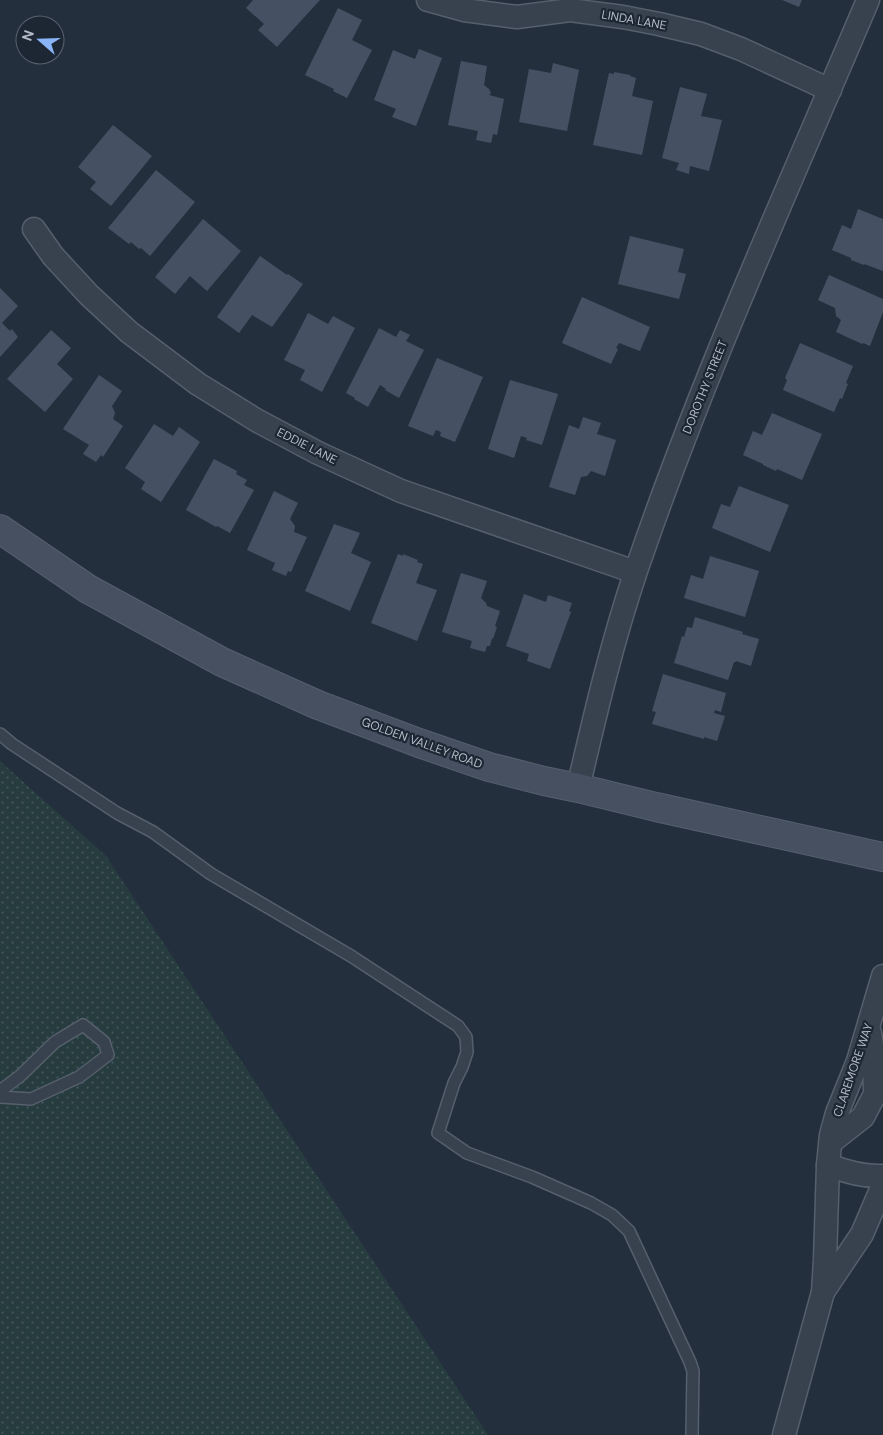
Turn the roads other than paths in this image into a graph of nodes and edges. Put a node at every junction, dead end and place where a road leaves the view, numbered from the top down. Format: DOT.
graph roads {
  1 [pos="428,0"];
  2 [pos="868,0"];
  3 [pos="830,90"];
  4 [pos="34,229"];
  5 [pos="0,529"];
  6 [pos="635,572"];
  7 [pos="0,734"];
  8 [pos="578,788"];
  9 [pos="883,857"];
  10 [pos="883,976"];
  11 [pos="0,1091"];
  12 [pos="0,1098"];
  13 [pos="828,1165"];
  14 [pos="883,1176"];
  15 [pos="883,1185"];
  16 [pos="823,1292"];
  17 [pos="692,1435"];
  18 [pos="784,1435"];
  1 -- 3 [label="street, LINDA LANE"];
  2 -- 3 [label="street, DOROTHY STREET"];
  3 -- 6 [label="street, DOROTHY STREET"];
  4 -- 6 [label="street, EDDIE LANE"];
  5 -- 8 [label="main road, GOLDEN VALLEY ROAD"];
  6 -- 8 [label="street, DOROTHY STREET"];
  7 -- 17 [label="lane"];
  8 -- 9 [label="main road, GOLDEN VALLEY ROAD"];
  10 -- 13 [label="street, CLAREMORE WAY"];
  11 -- 12 [label="lane"];
  13 -- 14 [label="street"];
  13 -- 16 [label="street, CLAREMORE WAY"];
  15 -- 16 [label="street, CLAREMORE WAY"];
  16 -- 18 [label="street, CLAREMORE WAY"];
}
